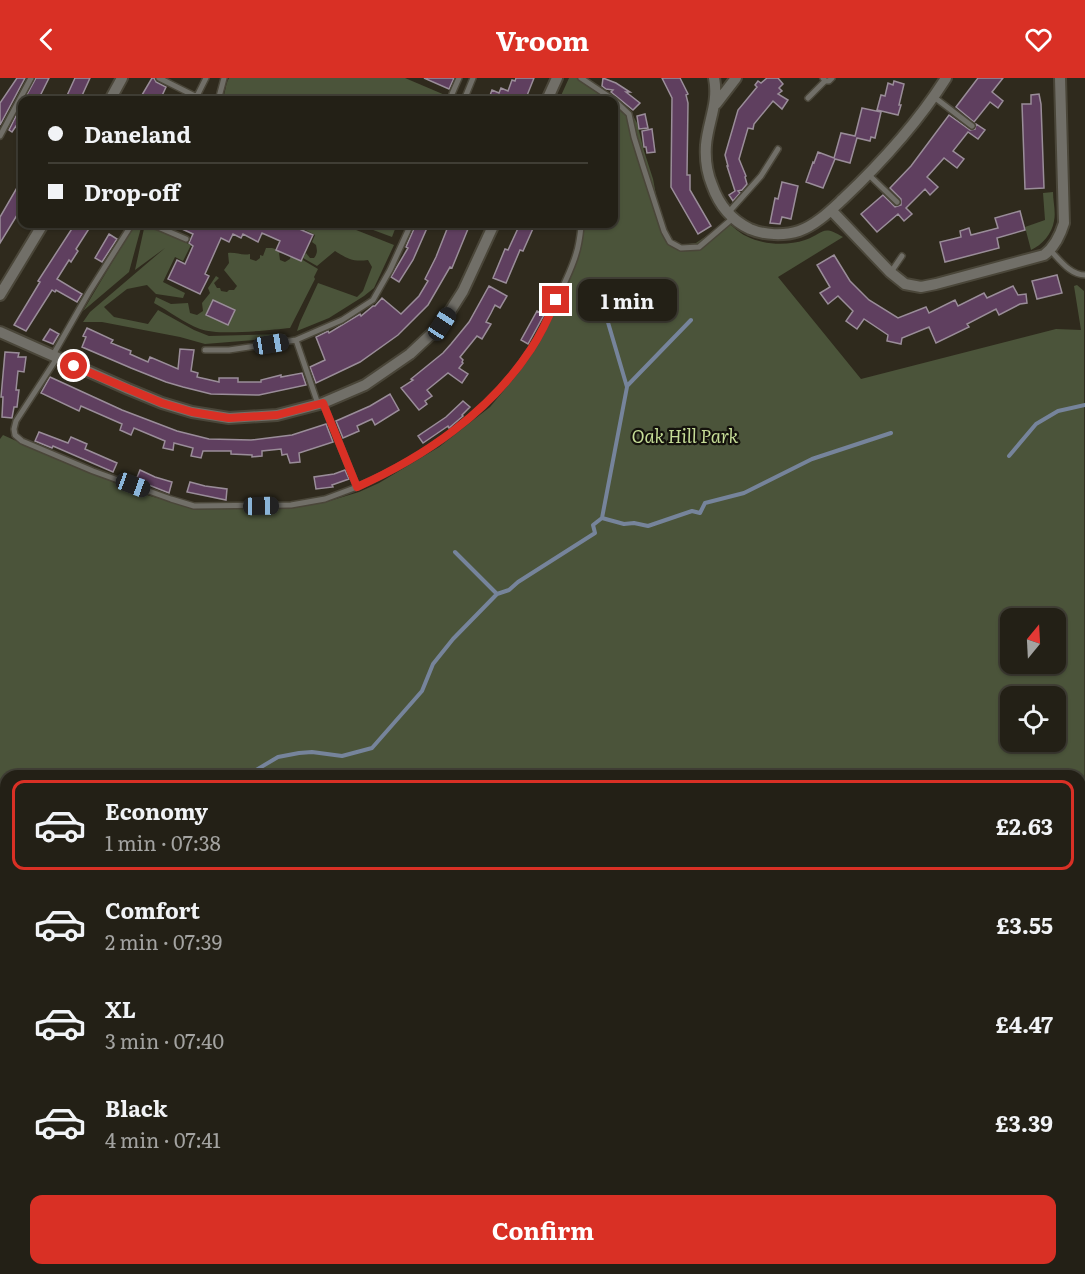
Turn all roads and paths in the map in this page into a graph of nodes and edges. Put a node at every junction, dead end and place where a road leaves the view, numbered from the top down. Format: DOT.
graph roads {
  1 [pos="32,78"];
  2 [pos="122,78"];
  3 [pos="159,78"];
  4 [pos="206,78"];
  5 [pos="224,78"];
  6 [pos="459,78"];
  7 [pos="473,78"];
  8 [pos="557,78"];
  9 [pos="581,78"];
  10 [pos="714,78"];
  11 [pos="736,78"];
  12 [pos="832,78"];
  13 [pos="946,78"];
  14 [pos="1060,78"];
  15 [pos="824,79"];
  16 [pos="452,94"];
  17 [pos="22,96"];
  18 [pos="112,96"];
  19 [pos="191,96"];
  20 [pos="197,96"];
  21 [pos="219,96"];
  22 [pos="466,96"];
  23 [pos="549,96"];
  24 [pos="608,96"];
  25 [pos="934,97"];
  26 [pos="808,98"];
  27 [pos="18,103"];
  28 [pos="618,104"];
  29 [pos="715,106"];
  30 [pos="972,126"];
  31 [pos="0,136"];
  32 [pos="778,149"];
  33 [pos="869,175"];
  34 [pos="897,202"];
  35 [pos="831,210"];
  36 [pos="731,216"];
  37 [pos="41,228"];
  38 [pos="129,228"];
  39 [pos="160,228"];
  40 [pos="409,228"];
  41 [pos="492,228"];
  42 [pos="581,228"];
  43 [pos="186,239"];
  44 [pos="1050,250"];
  45 [pos="902,256"];
  46 [pos="890,272"];
  47 [pos="1082,275"];
  48 [pos="1085,282"];
  49 [pos="0,295"];
  50 [pos="0,332"];
  51 [pos="296,340"];
  52 [pos="205,350"];
  53 [pos="54,357"];
  54 [pos="320,404"];
  55 [pos="357,487"];
  1 -- 17 [label="lane"];
  2 -- 18 [label="street"];
  3 -- 19 [label="lane"];
  4 -- 20 [label="lane"];
  5 -- 21 [label="lane"];
  6 -- 16 [label="lane"];
  7 -- 22 [label="lane"];
  8 -- 23 [label="street"];
  9 -- 24 [label="lane"];
  10 -- 29 [label="street"];
  11 -- 29 [label="street"];
  12 -- 15 [label="lane"];
  13 -- 25 [label="street"];
  14 -- 44 [label="street"];
  15 -- 26 [label="lane"];
  25 -- 30 [label="lane"];
  25 -- 33 [label="street"];
  27 -- 31 [label="lane"];
  28 -- 36 [label="lane"];
  29 -- 36 [label="street"];
  32 -- 36 [label="lane"];
  33 -- 34 [label="lane"];
  33 -- 35 [label="street"];
  35 -- 36 [label="street"];
  35 -- 46 [label="street"];
  37 -- 49 [label="street"];
  38 -- 53 [label="lane"];
  39 -- 43 [label="lane"];
  40 -- 51 [label="lane"];
  41 -- 54 [label="street"];
  42 -- 55 [label="lane"];
  44 -- 46 [label="street"];
  44 -- 47 [label="lane"];
  45 -- 46 [label="lane"];
  47 -- 48 [label="lane"];
  50 -- 53 [label="street"];
  51 -- 52 [label="lane"];
  51 -- 54 [label="lane"];
  53 -- 54 [label="street"];
  53 -- 55 [label="lane"];
  54 -- 55 [label="lane"];
}
